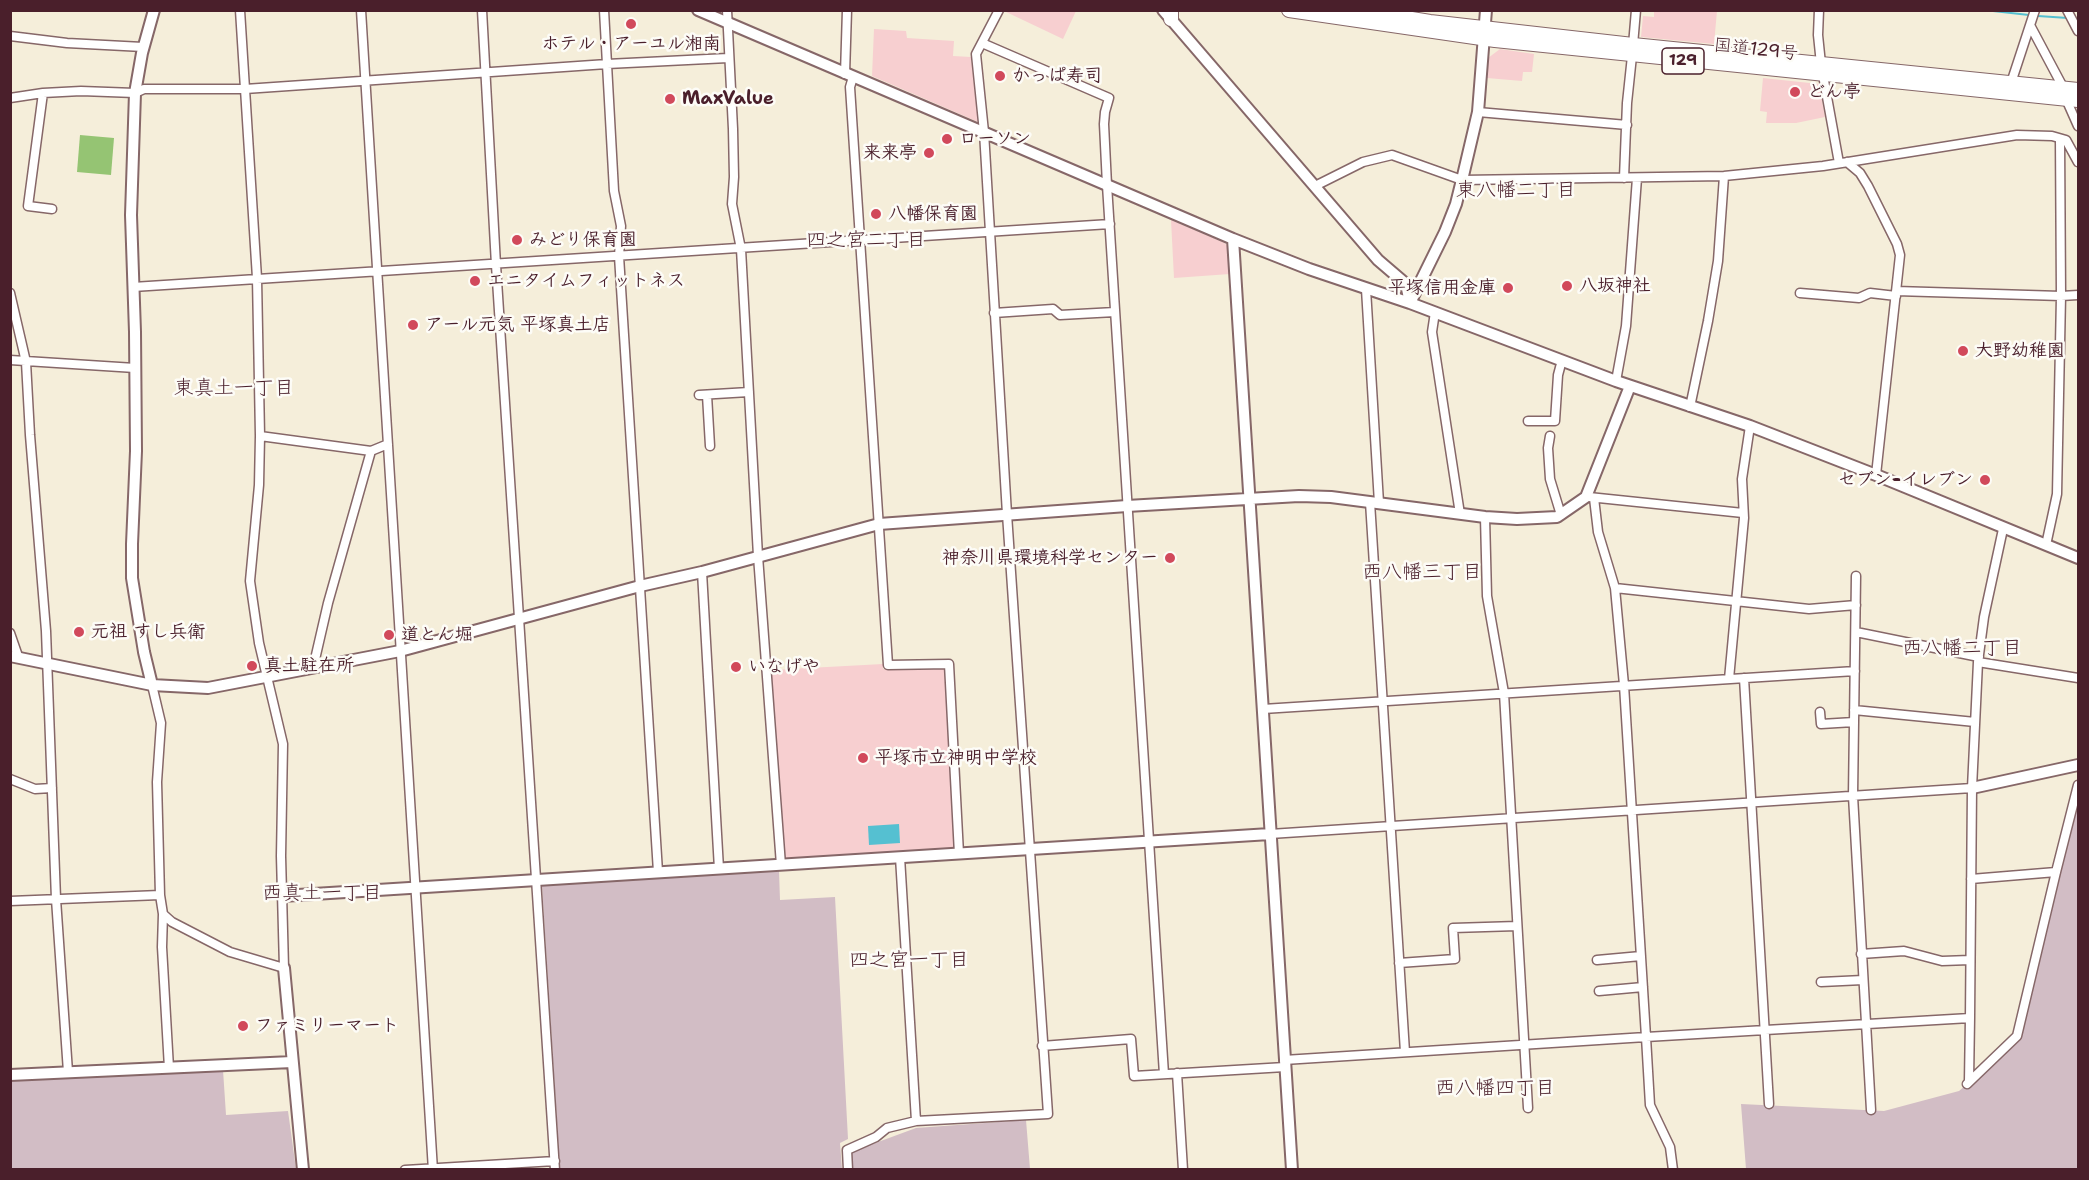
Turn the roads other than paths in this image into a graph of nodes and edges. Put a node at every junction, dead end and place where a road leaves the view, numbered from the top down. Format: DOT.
graph roads {
  1 [pos="154,10"];
  2 [pos="240,10"];
  3 [pos="361,10"];
  4 [pos="482,10"];
  5 [pos="604,10"];
  6 [pos="698,10"];
  7 [pos="727,10"];
  8 [pos="847,10"];
  9 [pos="999,10"];
  10 [pos="1289,10"];
  11 [pos="1356,10"];
  12 [pos="1486,10"];
  13 [pos="1636,10"];
  14 [pos="1819,10"];
  15 [pos="2035,10"];
  16 [pos="2067,10"];
  17 [pos="1169,13"];
  18 [pos="727,23"];
  19 [pos="2031,27"];
  20 [pos="2079,31"];
  21 [pos="1484,34"];
  22 [pos="10,36"];
  23 [pos="982,43"];
  24 [pos="143,47"];
  25 [pos="1633,50"];
  26 [pos="728,58"];
  27 [pos="607,64"];
  28 [pos="1822,69"];
  29 [pos="486,73"];
  30 [pos="849,76"];
  31 [pos="366,80"];
  32 [pos="2011,83"];
  33 [pos="245,89"];
  34 [pos="43,93"];
  35 [pos="135,93"];
  36 [pos="2072,95"];
  37 [pos="10,98"];
  38 [pos="1478,112"];
  39 [pos="1627,125"];
  40 [pos="2079,126"];
  41 [pos="984,132"];
  42 [pos="2060,139"];
  43 [pos="2079,162"];
  44 [pos="1843,163"];
  45 [pos="1724,176"];
  46 [pos="1624,178"];
  47 [pos="1637,178"];
  48 [pos="1462,180"];
  49 [pos="1107,185"];
  50 [pos="1315,186"];
  51 [pos="52,209"];
  52 [pos="1110,224"];
  53 [pos="990,233"];
  54 [pos="1233,239"];
  55 [pos="861,241"];
  56 [pos="741,249"];
  57 [pos="619,256"];
  58 [pos="496,265"];
  59 [pos="378,272"];
  60 [pos="257,278"];
  61 [pos="134,287"];
  62 [pos="1366,289"];
  63 [pos="1800,293"];
  64 [pos="10,294"];
  65 [pos="1896,294"];
  66 [pos="2079,295"];
  67 [pos="2061,296"];
  68 [pos="1410,303"];
  69 [pos="1115,312"];
  70 [pos="1435,312"];
  71 [pos="994,313"];
  72 [pos="10,360"];
  73 [pos="1562,360"];
  74 [pos="26,362"];
  75 [pos="135,368"];
  76 [pos="1616,381"];
  77 [pos="1630,386"];
  78 [pos="749,392"];
  79 [pos="1690,407"];
  80 [pos="1528,421"];
  81 [pos="1750,426"];
  82 [pos="260,436"];
  83 [pos="1550,436"];
  84 [pos="388,444"];
  85 [pos="710,446"];
  86 [pos="371,451"];
  87 [pos="1876,475"];
  88 [pos="1590,497"];
  89 [pos="1250,499"];
  90 [pos="1374,502"];
  91 [pos="1128,506"];
  92 [pos="1743,513"];
  93 [pos="1007,514"];
  94 [pos="1460,514"];
  95 [pos="1562,515"];
  96 [pos="1485,517"];
  97 [pos="879,524"];
  98 [pos="2003,529"];
  99 [pos="2046,545"];
  100 [pos="758,556"];
  101 [pos="2079,558"];
  102 [pos="702,572"];
  103 [pos="1856,576"];
  104 [pos="640,586"];
  105 [pos="1615,588"];
  106 [pos="1737,601"];
  107 [pos="1856,605"];
  108 [pos="519,620"];
  109 [pos="1856,632"];
  110 [pos="10,633"];
  111 [pos="400,651"];
  112 [pos="14,656"];
  113 [pos="1979,659"];
  114 [pos="46,662"];
  115 [pos="313,668"];
  116 [pos="1855,671"];
  117 [pos="267,677"];
  118 [pos="1744,678"];
  119 [pos="2079,678"];
  120 [pos="1729,679"];
  121 [pos="152,685"];
  122 [pos="1624,685"];
  123 [pos="1504,693"];
  124 [pos="1383,701"];
  125 [pos="1263,709"];
  126 [pos="1854,710"];
  127 [pos="1820,712"];
  128 [pos="1854,722"];
  129 [pos="1975,722"];
  130 [pos="2079,765"];
  131 [pos="10,779"];
  132 [pos="2079,785"];
  133 [pos="52,788"];
  134 [pos="1972,788"];
  135 [pos="1853,796"];
  136 [pos="1752,802"];
  137 [pos="1632,810"];
  138 [pos="1511,818"];
  139 [pos="1391,826"];
  140 [pos="1270,834"];
  141 [pos="1149,842"];
  142 [pos="1029,849"];
  143 [pos="959,854"];
  144 [pos="900,857"];
  145 [pos="781,865"];
  146 [pos="720,869"];
  147 [pos="658,872"];
  148 [pos="2056,872"];
  149 [pos="1971,879"];
  150 [pos="537,880"];
  151 [pos="416,888"];
  152 [pos="160,895"];
  153 [pos="282,896"];
  154 [pos="56,899"];
  155 [pos="10,901"];
  156 [pos="163,914"];
  157 [pos="1517,926"];
  158 [pos="1861,954"];
  159 [pos="1641,956"];
  160 [pos="1597,960"];
  161 [pos="1970,960"];
  162 [pos="1399,963"];
  163 [pos="284,968"];
  164 [pos="1863,980"];
  165 [pos="1821,982"];
  166 [pos="1643,987"];
  167 [pos="1599,991"];
  168 [pos="1970,1018"];
  169 [pos="1865,1023"];
  170 [pos="1764,1029"];
  171 [pos="1646,1036"];
  172 [pos="1524,1044"];
  173 [pos="1042,1046"];
  174 [pos="1405,1052"];
  175 [pos="292,1062"];
  176 [pos="1285,1063"];
  177 [pos="169,1068"];
  178 [pos="68,1072"];
  179 [pos="1177,1073"];
  180 [pos="1164,1074"];
  181 [pos="10,1075"];
  182 [pos="1769,1104"];
  183 [pos="1528,1108"];
  184 [pos="1871,1110"];
  185 [pos="916,1121"];
  186 [pos="555,1165"];
  187 [pos="433,1169"];
  188 [pos="303,1170"];
  189 [pos="405,1170"];
  190 [pos="848,1170"];
  191 [pos="1183,1170"];
  192 [pos="1292,1170"];
  193 [pos="1673,1170"];
  1 -- 24 [label="street"];
  2 -- 33 [label="street"];
  3 -- 31 [label="street"];
  4 -- 29 [label="street"];
  5 -- 27 [label="street"];
  6 -- 18 [label="street"];
  7 -- 18 [label="street"];
  8 -- 30 [label="street"];
  9 -- 23 [label="street"];
  10 -- 21 [label="highway, 国道129号 / 129"];
  11 -- 21 [label="highway, 国道129号 / 129"];
  12 -- 21 [label="street"];
  13 -- 25 [label="street"];
  14 -- 28 [label="street"];
  15 -- 19 [label="street"];
  16 -- 20 [label="street"];
  17 -- 50 [label="street"];
  18 -- 26 [label="street"];
  18 -- 30 [label="street"];
  19 -- 32 [label="street"];
  19 -- 36 [label="street"];
  21 -- 25 [label="highway, 国道129号 / 129"];
  21 -- 38 [label="street"];
  22 -- 24 [label="street"];
  23 -- 41 [label="street"];
  23 -- 49 [label="street"];
  24 -- 35 [label="street"];
  25 -- 28 [label="highway, 国道129号 / 129"];
  25 -- 39 [label="street"];
  26 -- 27 [label="street"];
  26 -- 56 [label="street"];
  27 -- 29 [label="street"];
  27 -- 57 [label="street"];
  28 -- 32 [label="highway, 国道129号 / 129"];
  28 -- 36 [label="highway, 国道129号 / 129"];
  28 -- 44 [label="street"];
  29 -- 31 [label="street"];
  29 -- 58 [label="street"];
  30 -- 41 [label="street"];
  30 -- 55 [label="street"];
  31 -- 33 [label="street"];
  31 -- 59 [label="street"];
  32 -- 36 [label="highway, 国道129号 / 129"];
  33 -- 35 [label="street"];
  33 -- 60 [label="street"];
  34 -- 35 [label="street"];
  34 -- 37 [label="street"];
  34 -- 51 [label="street"];
  35 -- 61 [label="street"];
  36 -- 40 [label="street"];
  38 -- 39 [label="street"];
  38 -- 48 [label="street"];
  39 -- 46 [label="street"];
  41 -- 49 [label="street"];
  41 -- 53 [label="street"];
  42 -- 43 [label="street"];
  42 -- 44 [label="street"];
  42 -- 67 [label="street"];
  44 -- 45 [label="street"];
  44 -- 65 [label="street"];
  45 -- 47 [label="street"];
  45 -- 79 [label="street"];
  46 -- 47 [label="street"];
  46 -- 48 [label="street"];
  47 -- 76 [label="street"];
  48 -- 50 [label="street"];
  48 -- 68 [label="street"];
  49 -- 52 [label="street"];
  49 -- 54 [label="street"];
  50 -- 68 [label="street"];
  52 -- 53 [label="street"];
  52 -- 69 [label="street"];
  53 -- 55 [label="street"];
  53 -- 71 [label="street"];
  54 -- 62 [label="street"];
  54 -- 89 [label="street"];
  55 -- 56 [label="street"];
  55 -- 97 [label="street"];
  56 -- 57 [label="street"];
  56 -- 78 [label="street"];
  57 -- 58 [label="street"];
  57 -- 104 [label="street"];
  58 -- 59 [label="street"];
  58 -- 108 [label="street"];
  59 -- 60 [label="street"];
  59 -- 84 [label="street"];
  60 -- 61 [label="street"];
  60 -- 82 [label="street"];
  61 -- 75 [label="street"];
  62 -- 68 [label="street"];
  62 -- 90 [label="street"];
  63 -- 65 [label="street"];
  64 -- 74 [label="street"];
  65 -- 67 [label="street"];
  65 -- 87 [label="street"];
  66 -- 67 [label="street"];
  67 -- 99 [label="street"];
  68 -- 70 [label="street"];
  69 -- 71 [label="street"];
  69 -- 91 [label="street"];
  70 -- 73 [label="street"];
  70 -- 94 [label="street"];
  71 -- 93 [label="street"];
  72 -- 74 [label="street"];
  73 -- 76 [label="street"];
  73 -- 80 [label="street"];
  74 -- 75 [label="street"];
  74 -- 114 [label="street"];
  75 -- 121 [label="street"];
  76 -- 77 [label="street"];
  77 -- 79 [label="street"];
  77 -- 88 [label="street"];
  78 -- 85 [label="street"];
  78 -- 100 [label="street"];
  79 -- 81 [label="street"];
  81 -- 87 [label="street"];
  81 -- 92 [label="street"];
  82 -- 86 [label="street"];
  82 -- 117 [label="street"];
  83 -- 95 [label="street"];
  84 -- 86 [label="street"];
  84 -- 111 [label="street"];
  86 -- 115 [label="street"];
  87 -- 98 [label="street"];
  88 -- 92 [label="street"];
  88 -- 95 [label="street"];
  88 -- 105 [label="street"];
  89 -- 90 [label="street"];
  89 -- 91 [label="street"];
  89 -- 125 [label="street"];
  90 -- 94 [label="street"];
  90 -- 124 [label="street"];
  91 -- 93 [label="street"];
  91 -- 141 [label="street"];
  92 -- 106 [label="street"];
  93 -- 97 [label="street"];
  93 -- 142 [label="street"];
  94 -- 96 [label="street"];
  95 -- 96 [label="street"];
  96 -- 123 [label="street"];
  97 -- 100 [label="street"];
  97 -- 143 [label="street"];
  98 -- 99 [label="street"];
  98 -- 113 [label="street"];
  99 -- 101 [label="street"];
  100 -- 102 [label="street"];
  100 -- 145 [label="street"];
  102 -- 104 [label="street"];
  102 -- 146 [label="street"];
  103 -- 107 [label="street"];
  104 -- 108 [label="street"];
  104 -- 147 [label="street"];
  105 -- 106 [label="street"];
  105 -- 122 [label="street"];
  106 -- 107 [label="street"];
  106 -- 120 [label="street"];
  107 -- 109 [label="street"];
  108 -- 111 [label="street"];
  108 -- 150 [label="street"];
  109 -- 113 [label="street"];
  109 -- 116 [label="street"];
  110 -- 112 [label="street"];
  111 -- 115 [label="street"];
  111 -- 151 [label="street"];
  112 -- 114 [label="street"];
  113 -- 119 [label="street"];
  113 -- 129 [label="street"];
  114 -- 121 [label="street"];
  114 -- 133 [label="street"];
  115 -- 117 [label="street"];
  116 -- 118 [label="street"];
  116 -- 126 [label="street"];
  117 -- 121 [label="street"];
  117 -- 153 [label="street"];
  118 -- 120 [label="street"];
  118 -- 136 [label="street"];
  120 -- 122 [label="street"];
  121 -- 152 [label="street"];
  122 -- 123 [label="street"];
  122 -- 137 [label="street"];
  123 -- 124 [label="street"];
  123 -- 138 [label="street"];
  124 -- 125 [label="street"];
  124 -- 139 [label="street"];
  125 -- 140 [label="street"];
  126 -- 128 [label="street"];
  126 -- 129 [label="street"];
  127 -- 128 [label="street"];
  128 -- 135 [label="street"];
  129 -- 134 [label="street"];
  130 -- 134 [label="street"];
  131 -- 133 [label="street"];
  132 -- 148 [label="street"];
  133 -- 154 [label="street"];
  134 -- 135 [label="street"];
  134 -- 149 [label="street"];
  135 -- 136 [label="street"];
  135 -- 158 [label="street"];
  136 -- 137 [label="street"];
  136 -- 170 [label="street"];
  137 -- 138 [label="street"];
  137 -- 159 [label="street"];
  138 -- 139 [label="street"];
  138 -- 157 [label="street"];
  139 -- 140 [label="street"];
  139 -- 162 [label="street"];
  140 -- 141 [label="street"];
  140 -- 176 [label="street"];
  141 -- 142 [label="street"];
  141 -- 180 [label="street"];
  142 -- 143 [label="street"];
  142 -- 173 [label="street"];
  143 -- 144 [label="street"];
  144 -- 145 [label="street"];
  144 -- 185 [label="street"];
  145 -- 146 [label="street"];
  146 -- 147 [label="street"];
  147 -- 150 [label="street"];
  148 -- 149 [label="street"];
  148 -- 168 [label="street"];
  149 -- 161 [label="street"];
  150 -- 151 [label="street"];
  150 -- 186 [label="street"];
  151 -- 153 [label="street"];
  151 -- 187 [label="street"];
  152 -- 154 [label="street"];
  152 -- 156 [label="street"];
  153 -- 163 [label="street"];
  154 -- 155 [label="street"];
  154 -- 178 [label="street"];
  156 -- 163 [label="street"];
  156 -- 177 [label="street"];
  157 -- 162 [label="street"];
  157 -- 172 [label="street"];
  158 -- 161 [label="street"];
  158 -- 164 [label="street"];
  159 -- 160 [label="street"];
  159 -- 166 [label="street"];
  161 -- 168 [label="street"];
  162 -- 174 [label="street"];
  163 -- 175 [label="street"];
  164 -- 165 [label="street"];
  164 -- 169 [label="street"];
  166 -- 167 [label="street"];
  166 -- 171 [label="street"];
  168 -- 169 [label="street"];
  169 -- 170 [label="street"];
  169 -- 184 [label="street"];
  170 -- 171 [label="street"];
  170 -- 182 [label="street"];
  171 -- 172 [label="street"];
  171 -- 193 [label="street"];
  172 -- 174 [label="street"];
  172 -- 183 [label="street"];
  173 -- 180 [label="street"];
  173 -- 185 [label="street"];
  174 -- 176 [label="street"];
  175 -- 177 [label="street"];
  175 -- 188 [label="street"];
  176 -- 179 [label="street"];
  176 -- 192 [label="street"];
  177 -- 178 [label="street"];
  178 -- 181 [label="street"];
  179 -- 180 [label="street"];
  179 -- 191 [label="street"];
  185 -- 190 [label="street"];
  186 -- 187 [label="street"];
  187 -- 189 [label="street"];
}
